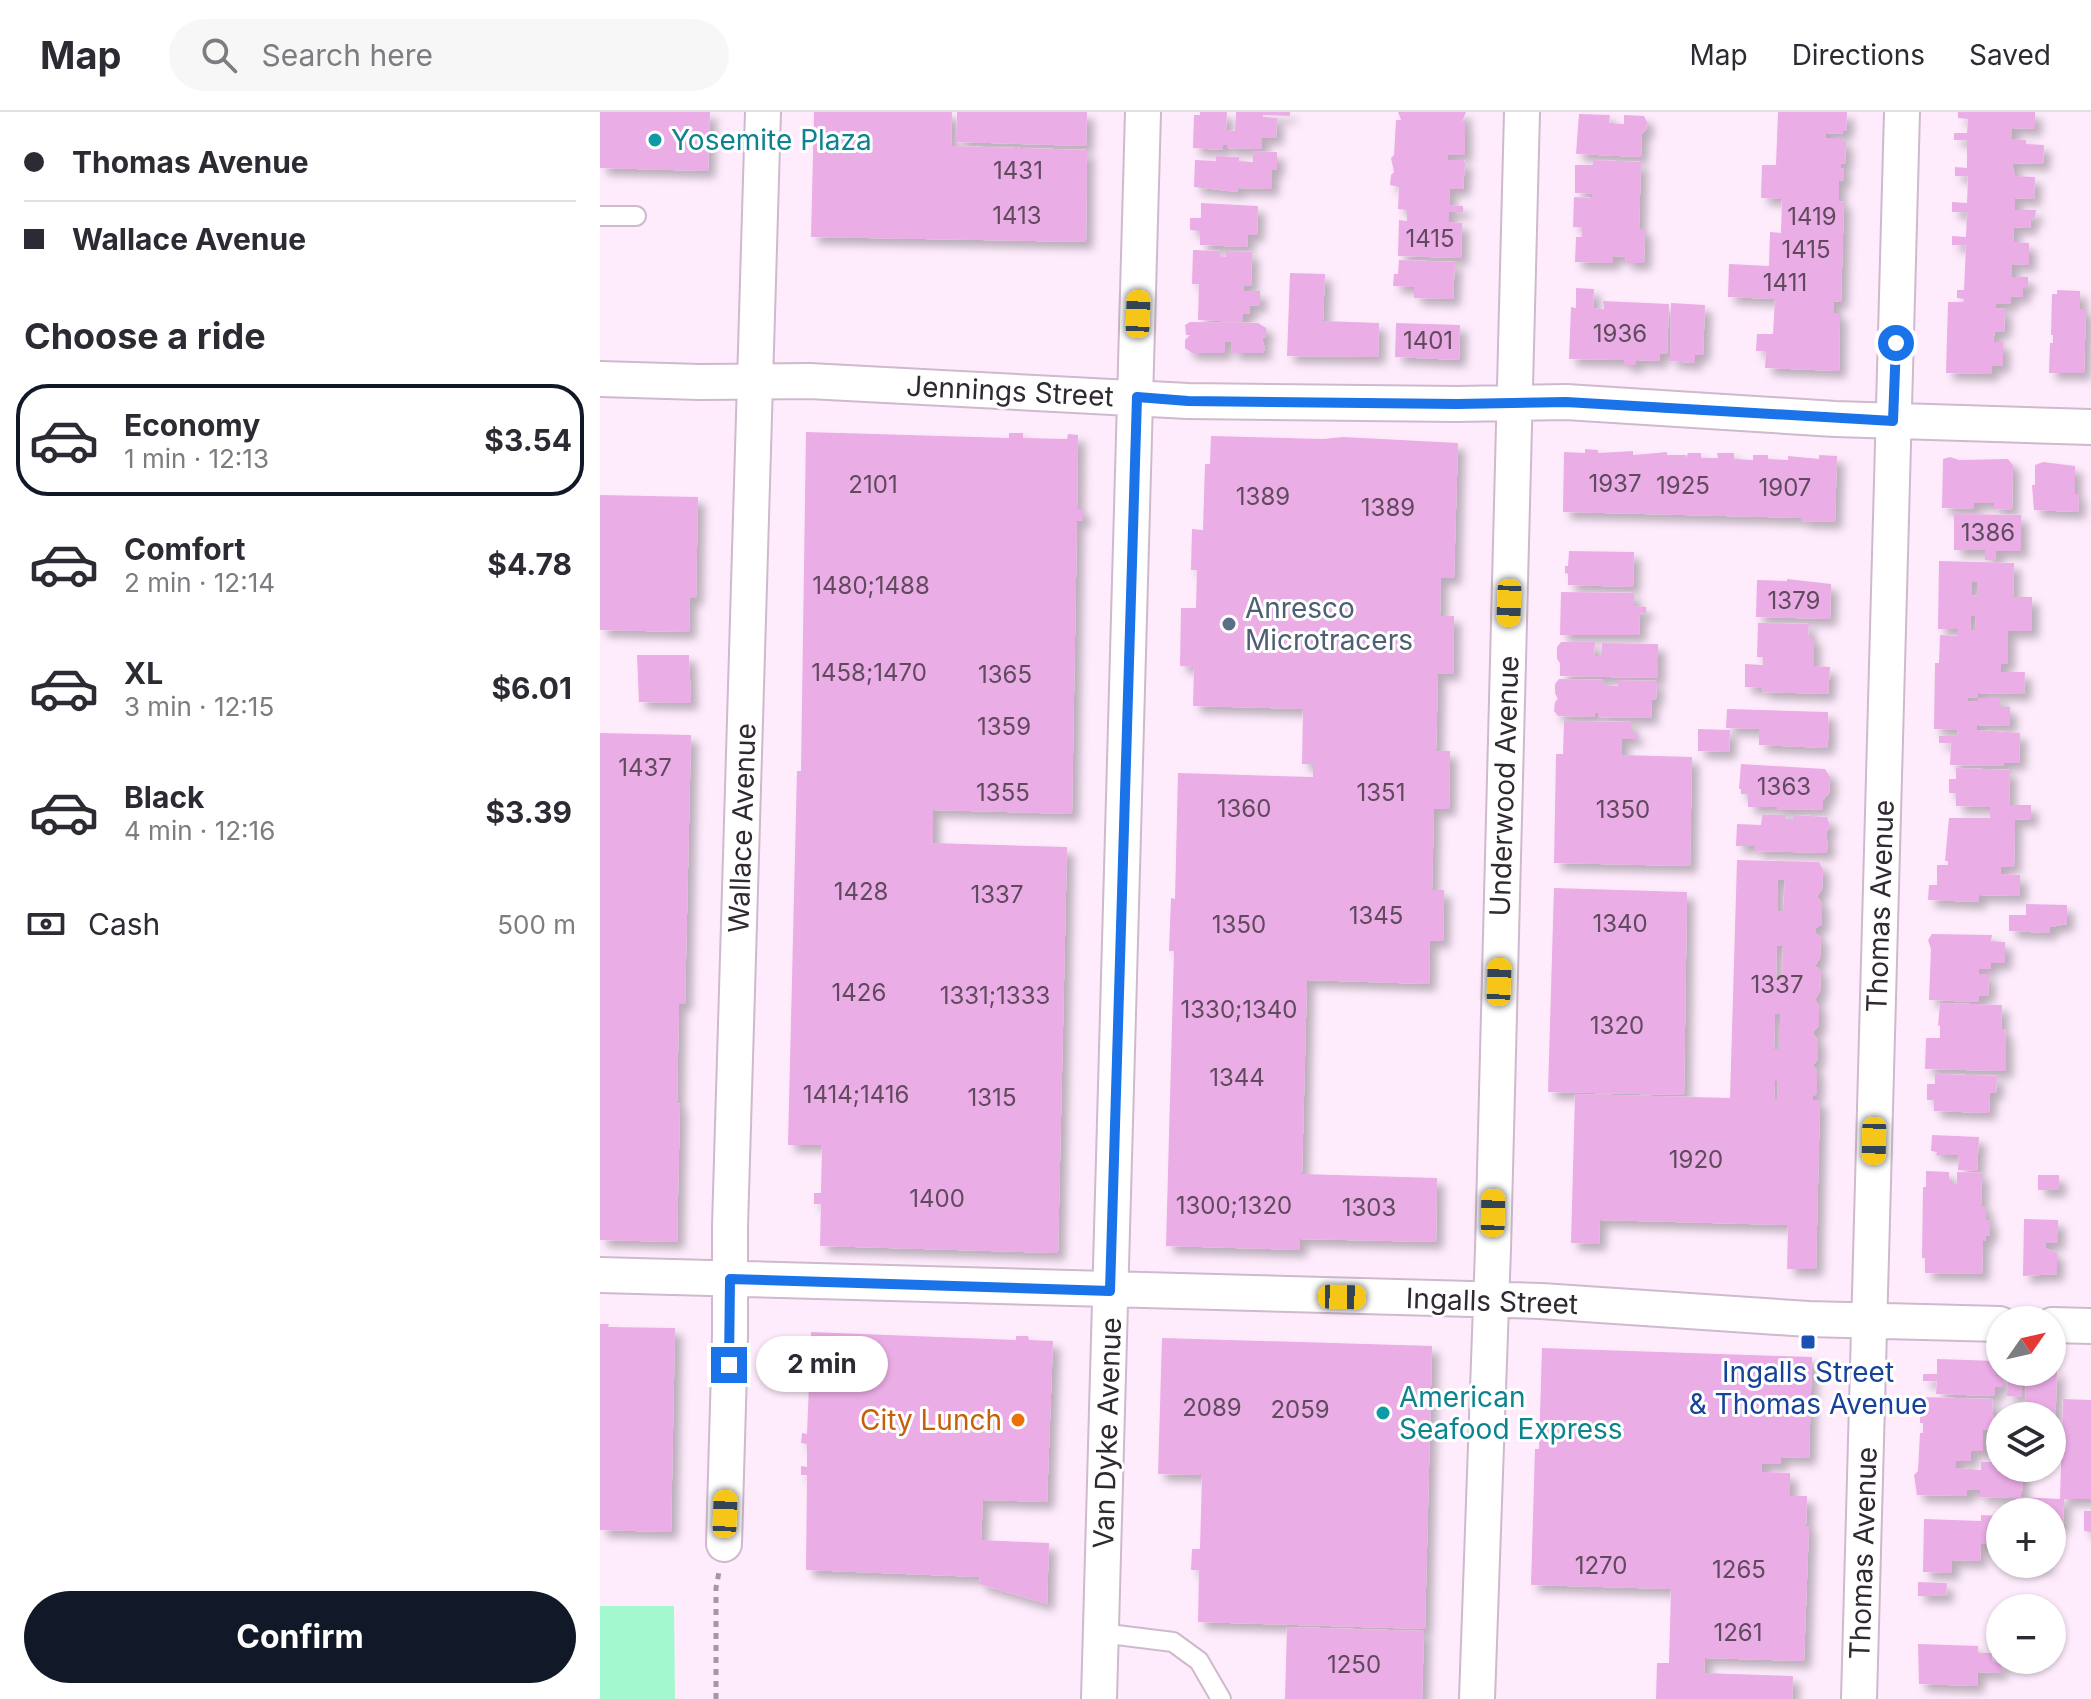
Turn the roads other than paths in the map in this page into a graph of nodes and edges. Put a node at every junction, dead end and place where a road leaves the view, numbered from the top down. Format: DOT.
graph roads {
  1 [pos="763,112"];
  2 [pos="1143,112"];
  3 [pos="1522,112"];
  4 [pos="1902,112"];
  5 [pos="600,216"];
  6 [pos="636,216"];
  7 [pos="600,379"];
  8 [pos="756,382"];
  9 [pos="1137,397"];
  10 [pos="1514,403"];
  11 [pos="1893,421"];
  12 [pos="2091,427"];
  13 [pos="600,1275"];
  14 [pos="730,1279"];
  15 [pos="1110,1291"];
  16 [pos="1491,1301"];
  17 [pos="1869,1320"];
  18 [pos="1986,1324"];
  19 [pos="2066,1325"];
  20 [pos="2091,1326"];
  21 [pos="724,1544"];
  22 [pos="1101,1633"];
  23 [pos="1099,1699"];
  24 [pos="1221,1699"];
  25 [pos="1477,1699"];
  26 [pos="1859,1699"];
  1 -- 8 [label="street, Wallace Avenue"];
  2 -- 9 [label="street, Van Dyke Avenue"];
  3 -- 10 [label="street, Underwood Avenue"];
  4 -- 11 [label="street, Thomas Avenue"];
  5 -- 6 [label="lane"];
  7 -- 8 [label="street, Jennings Street"];
  8 -- 9 [label="street, Jennings Street"];
  8 -- 14 [label="street, Wallace Avenue"];
  9 -- 10 [label="street, Jennings Street"];
  9 -- 15 [label="street, Van Dyke Avenue"];
  10 -- 11 [label="street, Jennings Street"];
  10 -- 16 [label="street, Underwood Avenue"];
  11 -- 12 [label="street, Jennings Street"];
  11 -- 17 [label="street, Thomas Avenue"];
  13 -- 14 [label="street, Ingalls Street"];
  14 -- 15 [label="street, Ingalls Street"];
  14 -- 21 [label="street, Wallace Avenue"];
  15 -- 16 [label="street, Ingalls Street"];
  15 -- 22 [label="street, Van Dyke Avenue"];
  16 -- 17 [label="street, Ingalls Street"];
  16 -- 25 [label="street, Underwood Avenue"];
  17 -- 18 [label="street, Ingalls Street"];
  17 -- 26 [label="street, Thomas Avenue"];
  19 -- 20 [label="street"];
  22 -- 23 [label="street, Van Dyke Avenue"];
  22 -- 24 [label="lane"];
}
